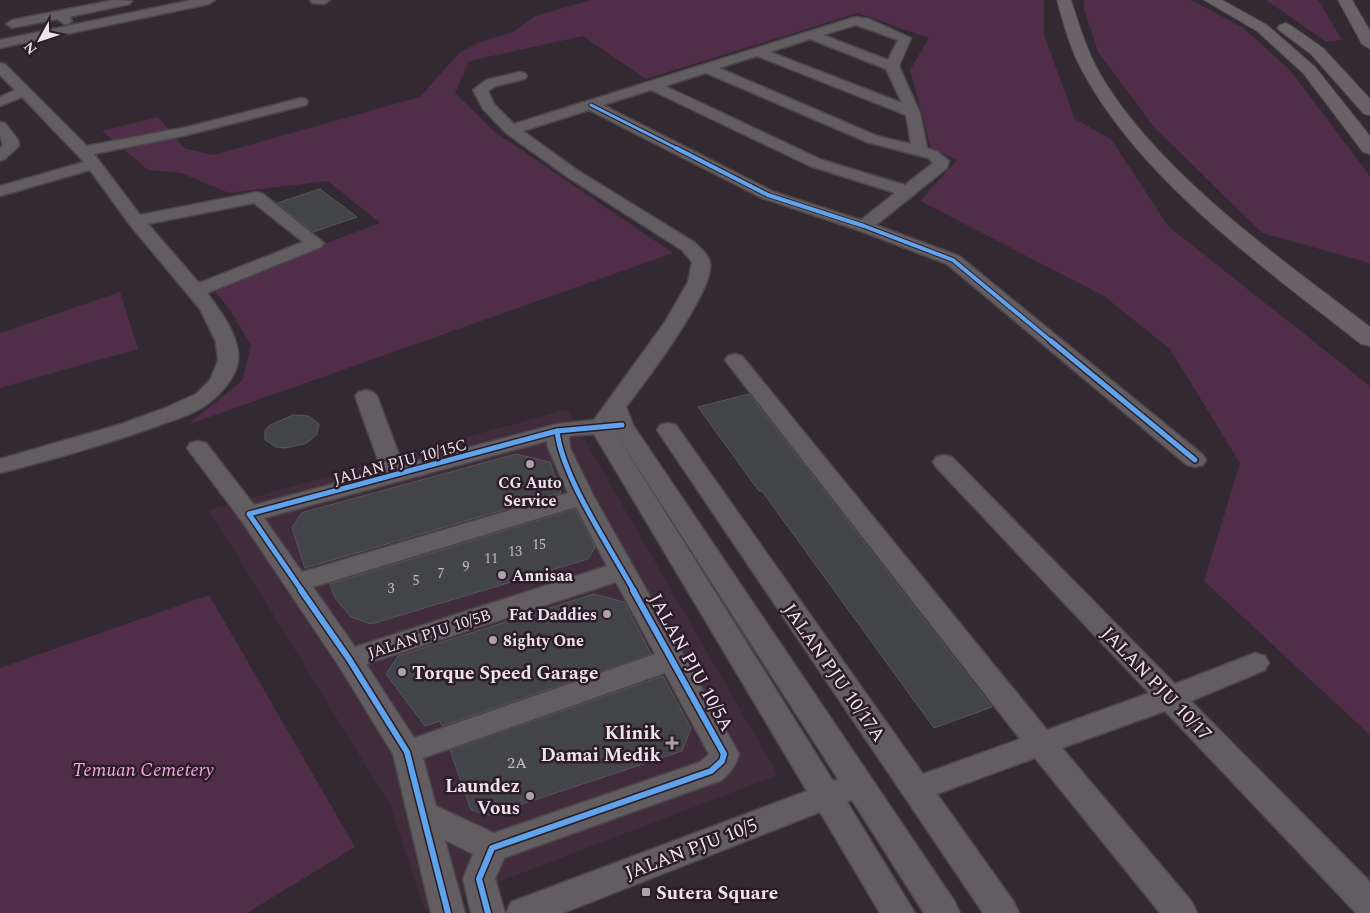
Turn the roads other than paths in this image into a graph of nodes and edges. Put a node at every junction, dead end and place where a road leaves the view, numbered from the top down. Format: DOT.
graph roads {
  1 [pos="126,0"];
  2 [pos="209,0"];
  3 [pos="317,0"];
  4 [pos="324,0"];
  5 [pos="1064,0"];
  6 [pos="1211,0"];
  7 [pos="1236,0"];
  8 [pos="1345,0"];
  9 [pos="63,18"];
  10 [pos="12,24"];
  11 [pos="0,34"];
  12 [pos="812,35"];
  13 [pos="0,44"];
  14 [pos="1370,44"];
  15 [pos="758,52"];
  16 [pos="892,66"];
  17 [pos="707,68"];
  18 [pos="2,72"];
  19 [pos="520,76"];
  20 [pos="652,86"];
  21 [pos="25,91"];
  22 [pos="0,102"];
  23 [pos="301,102"];
  24 [pos="591,105"];
  25 [pos="1370,110"];
  26 [pos="913,113"];
  27 [pos="0,126"];
  28 [pos="511,130"];
  29 [pos="1370,148"];
  30 [pos="920,151"];
  31 [pos="84,152"];
  32 [pos="0,156"];
  33 [pos="0,191"];
  34 [pos="906,191"];
  35 [pos="136,221"];
  36 [pos="864,226"];
  37 [pos="196,291"];
  38 [pos="1370,339"];
  39 [pos="735,360"];
  40 [pos="366,396"];
  41 [pos="612,419"];
  42 [pos="668,430"];
  43 [pos="557,431"];
  44 [pos="198,448"];
  45 [pos="1195,460"];
  46 [pos="944,462"];
  47 [pos="0,466"];
  48 [pos="395,475"];
  49 [pos="582,497"];
  50 [pos="249,514"];
  51 [pos="623,570"];
  52 [pos="296,583"];
  53 [pos="349,659"];
  54 [pos="673,659"];
  55 [pos="1255,663"];
  56 [pos="1171,697"];
  57 [pos="1041,744"];
  58 [pos="407,752"];
  59 [pos="858,784"];
  60 [pos="916,789"];
  61 [pos="825,797"];
  62 [pos="423,814"];
  63 [pos="492,848"];
  64 [pos="1370,905"];
  65 [pos="448,913"];
  66 [pos="488,913"];
  67 [pos="523,913"];
  68 [pos="898,913"];
  69 [pos="943,913"];
  70 [pos="1002,913"];
  71 [pos="1180,913"];
  1 -- 9 [label="street"];
  2 -- 13 [label="street"];
  3 -- 4 [label="street"];
  5 -- 38 [label="highway"];
  6 -- 29 [label="highway"];
  7 -- 25 [label="highway"];
  8 -- 14 [label="highway"];
  9 -- 10 [label="street"];
  9 -- 11 [label="street"];
  12 -- 15 [label="street"];
  12 -- 16 [label="street"];
  12 -- 16 [label="street"];
  15 -- 17 [label="street"];
  15 -- 26 [label="street"];
  16 -- 26 [label="street"];
  17 -- 20 [label="street"];
  17 -- 30 [label="street"];
  18 -- 21 [label="street"];
  19 -- 28 [label="street"];
  20 -- 24 [label="street"];
  20 -- 34 [label="street"];
  21 -- 22 [label="street"];
  21 -- 31 [label="street"];
  23 -- 31 [label="street"];
  24 -- 28 [label="street"];
  24 -- 36 [label="street"];
  26 -- 30 [label="street"];
  27 -- 32 [label="street"];
  28 -- 41 [label="street"];
  30 -- 34 [label="street"];
  31 -- 33 [label="street"];
  31 -- 35 [label="street"];
  34 -- 36 [label="street"];
  35 -- 37 [label="street"];
  35 -- 37 [label="street"];
  36 -- 45 [label="street"];
  37 -- 47 [label="street"];
  39 -- 57 [label="street"];
  40 -- 48 [label="street"];
  41 -- 43 [label="street, JALAN PJU 10/15C"];
  41 -- 59 [label="street"];
  41 -- 61 [label="street"];
  42 -- 60 [label="street, JALAN PJU 10/17A"];
  43 -- 48 [label="street, JALAN PJU 10/15C"];
  43 -- 49 [label="street, JALAN PJU 10/5A"];
  44 -- 50 [label="street"];
  46 -- 56 [label="street, JALAN PJU 10/17"];
  48 -- 50 [label="street, JALAN PJU 10/15C"];
  49 -- 51 [label="street, JALAN PJU 10/5A"];
  49 -- 52 [label="street"];
  50 -- 52 [label="street"];
  51 -- 53 [label="street, JALAN PJU 10/5B"];
  51 -- 54 [label="street, JALAN PJU 10/5A"];
  52 -- 53 [label="street"];
  53 -- 58 [label="street"];
  54 -- 58 [label="street"];
  54 -- 63 [label="street, JALAN PJU 10/5A"];
  55 -- 56 [label="street"];
  56 -- 57 [label="street"];
  56 -- 64 [label="street, JALAN PJU 10/17"];
  57 -- 60 [label="street"];
  57 -- 71 [label="street"];
  58 -- 62 [label="street"];
  59 -- 61 [label="street, JALAN PJU 10/5"];
  59 -- 69 [label="street"];
  60 -- 70 [label="street, JALAN PJU 10/17A"];
  61 -- 67 [label="street, JALAN PJU 10/5"];
  61 -- 68 [label="street"];
  62 -- 63 [label="street"];
  62 -- 65 [label="street"];
  63 -- 66 [label="street"];
}
